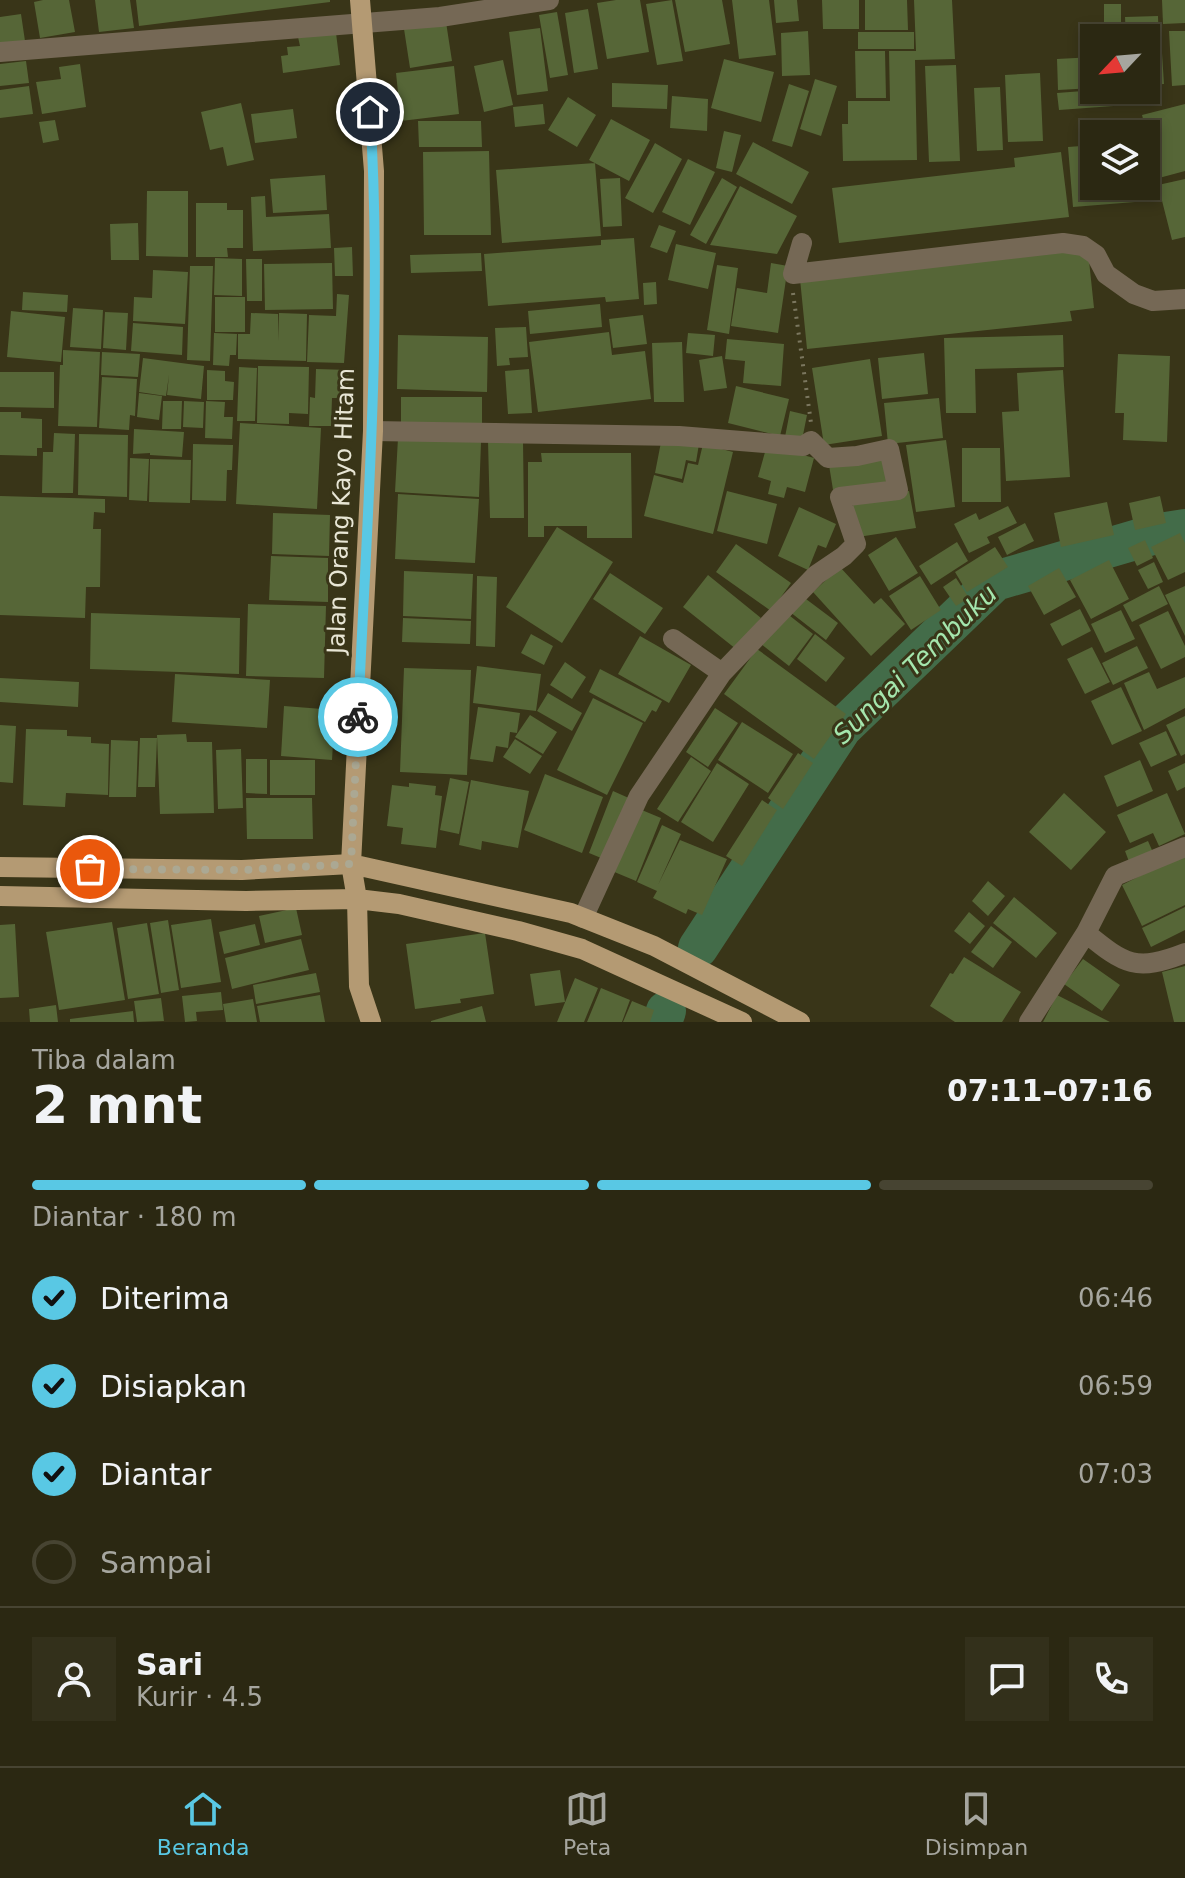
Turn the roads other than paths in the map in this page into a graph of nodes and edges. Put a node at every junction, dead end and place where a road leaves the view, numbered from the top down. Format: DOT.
graph roads {
  1 [pos="360,0"];
  2 [pos="549,0"];
  3 [pos="363,24"];
  4 [pos="0,52"];
  5 [pos="802,243"];
  6 [pos="1185,299"];
  7 [pos="373,431"];
  8 [pos="673,639"];
  9 [pos="722,673"];
  10 [pos="1185,847"];
  11 [pos="351,864"];
  12 [pos="0,867"];
  13 [pos="0,896"];
  14 [pos="357,899"];
  15 [pos="583,918"];
  16 [pos="1086,933"];
  17 [pos="1185,953"];
  18 [pos="371,1022"];
  19 [pos="742,1022"];
  20 [pos="800,1022"];
  21 [pos="1029,1022"];
  1 -- 3 [label="main road, Jalan Orang Kayo Hitam"];
  2 -- 3 [label="street"];
  3 -- 4 [label="street"];
  3 -- 7 [label="main road, Jalan Orang Kayo Hitam"];
  5 -- 6 [label="street"];
  7 -- 9 [label="street"];
  7 -- 11 [label="main road, Jalan Orang Kayo Hitam"];
  8 -- 9 [label="street"];
  9 -- 15 [label="street"];
  10 -- 16 [label="street"];
  11 -- 12 [label="main road"];
  11 -- 14 [label="main road, Jalan Orang Kayo Hitam"];
  11 -- 15 [label="main road"];
  13 -- 14 [label="main road"];
  14 -- 18 [label="main road, Jalan Orang Kayo Hitam"];
  14 -- 19 [label="main road"];
  15 -- 20 [label="main road"];
  16 -- 17 [label="street"];
  16 -- 21 [label="street"];
}
